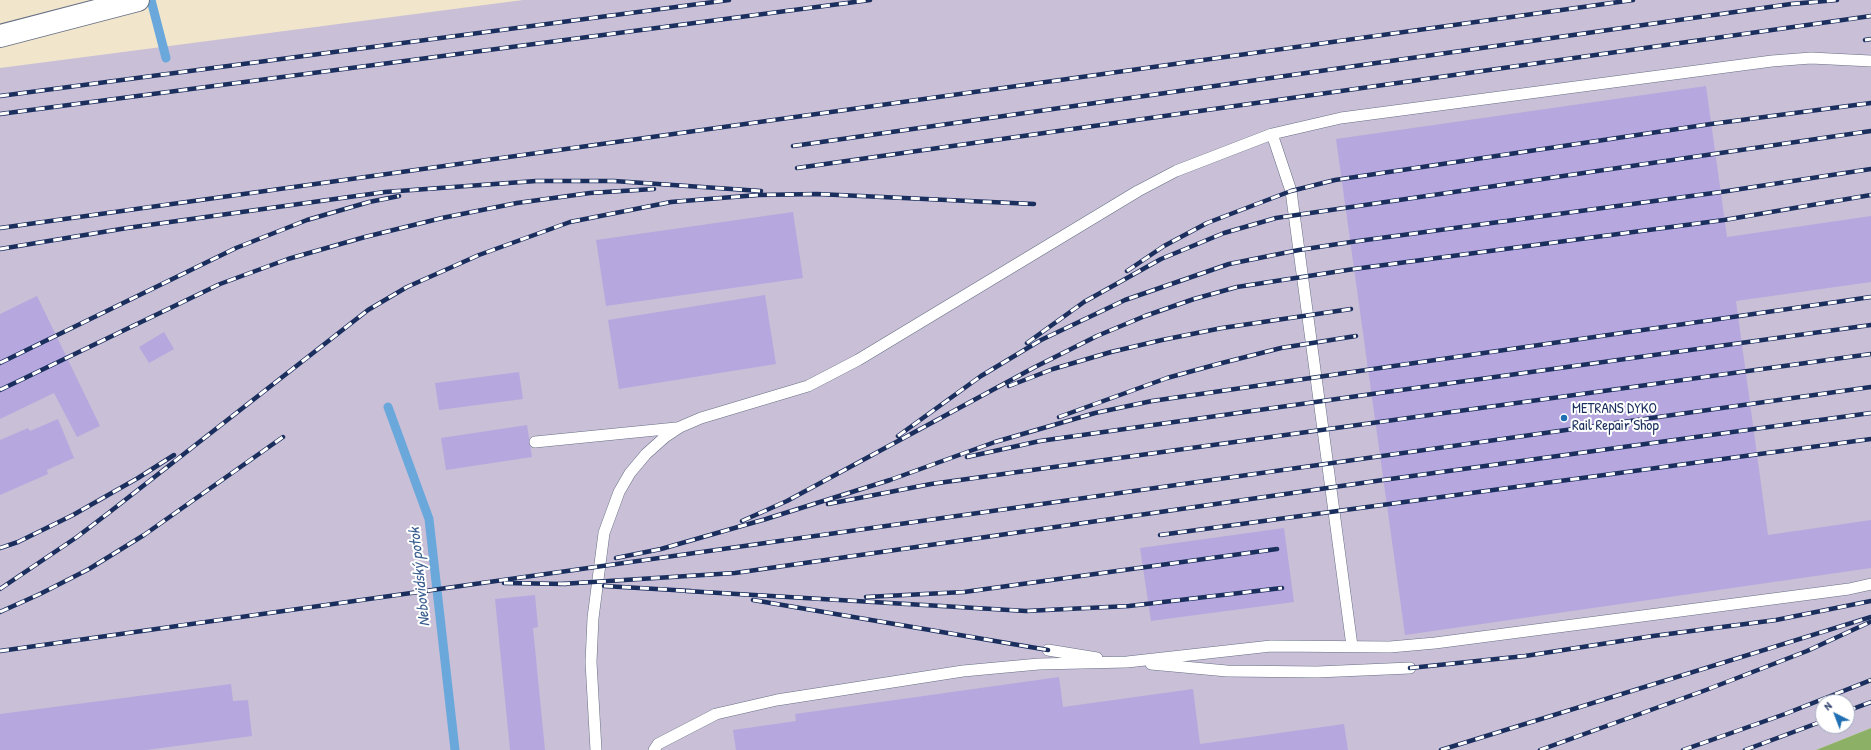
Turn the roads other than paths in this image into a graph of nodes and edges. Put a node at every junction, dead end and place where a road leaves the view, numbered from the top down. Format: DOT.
graph roads {
  1 [pos="135,1"];
  2 [pos="0,36"];
  3 [pos="1871,61"];
  4 [pos="1272,134"];
  5 [pos="680,427"];
  6 [pos="535,442"];
  7 [pos="1871,584"];
  8 [pos="1352,646"];
  9 [pos="1048,650"];
  10 [pos="1127,662"];
  11 [pos="1410,668"];
  12 [pos="596,750"];
  13 [pos="654,750"];
  1 -- 2 [label="street"];
  3 -- 4 [label="lane"];
  4 -- 5 [label="lane"];
  4 -- 8 [label="lane"];
  5 -- 6 [label="lane"];
  5 -- 12 [label="lane"];
  7 -- 8 [label="lane"];
  8 -- 10 [label="lane"];
  9 -- 10 [label="lane"];
  10 -- 11 [label="lane"];
  10 -- 13 [label="lane"];
}
